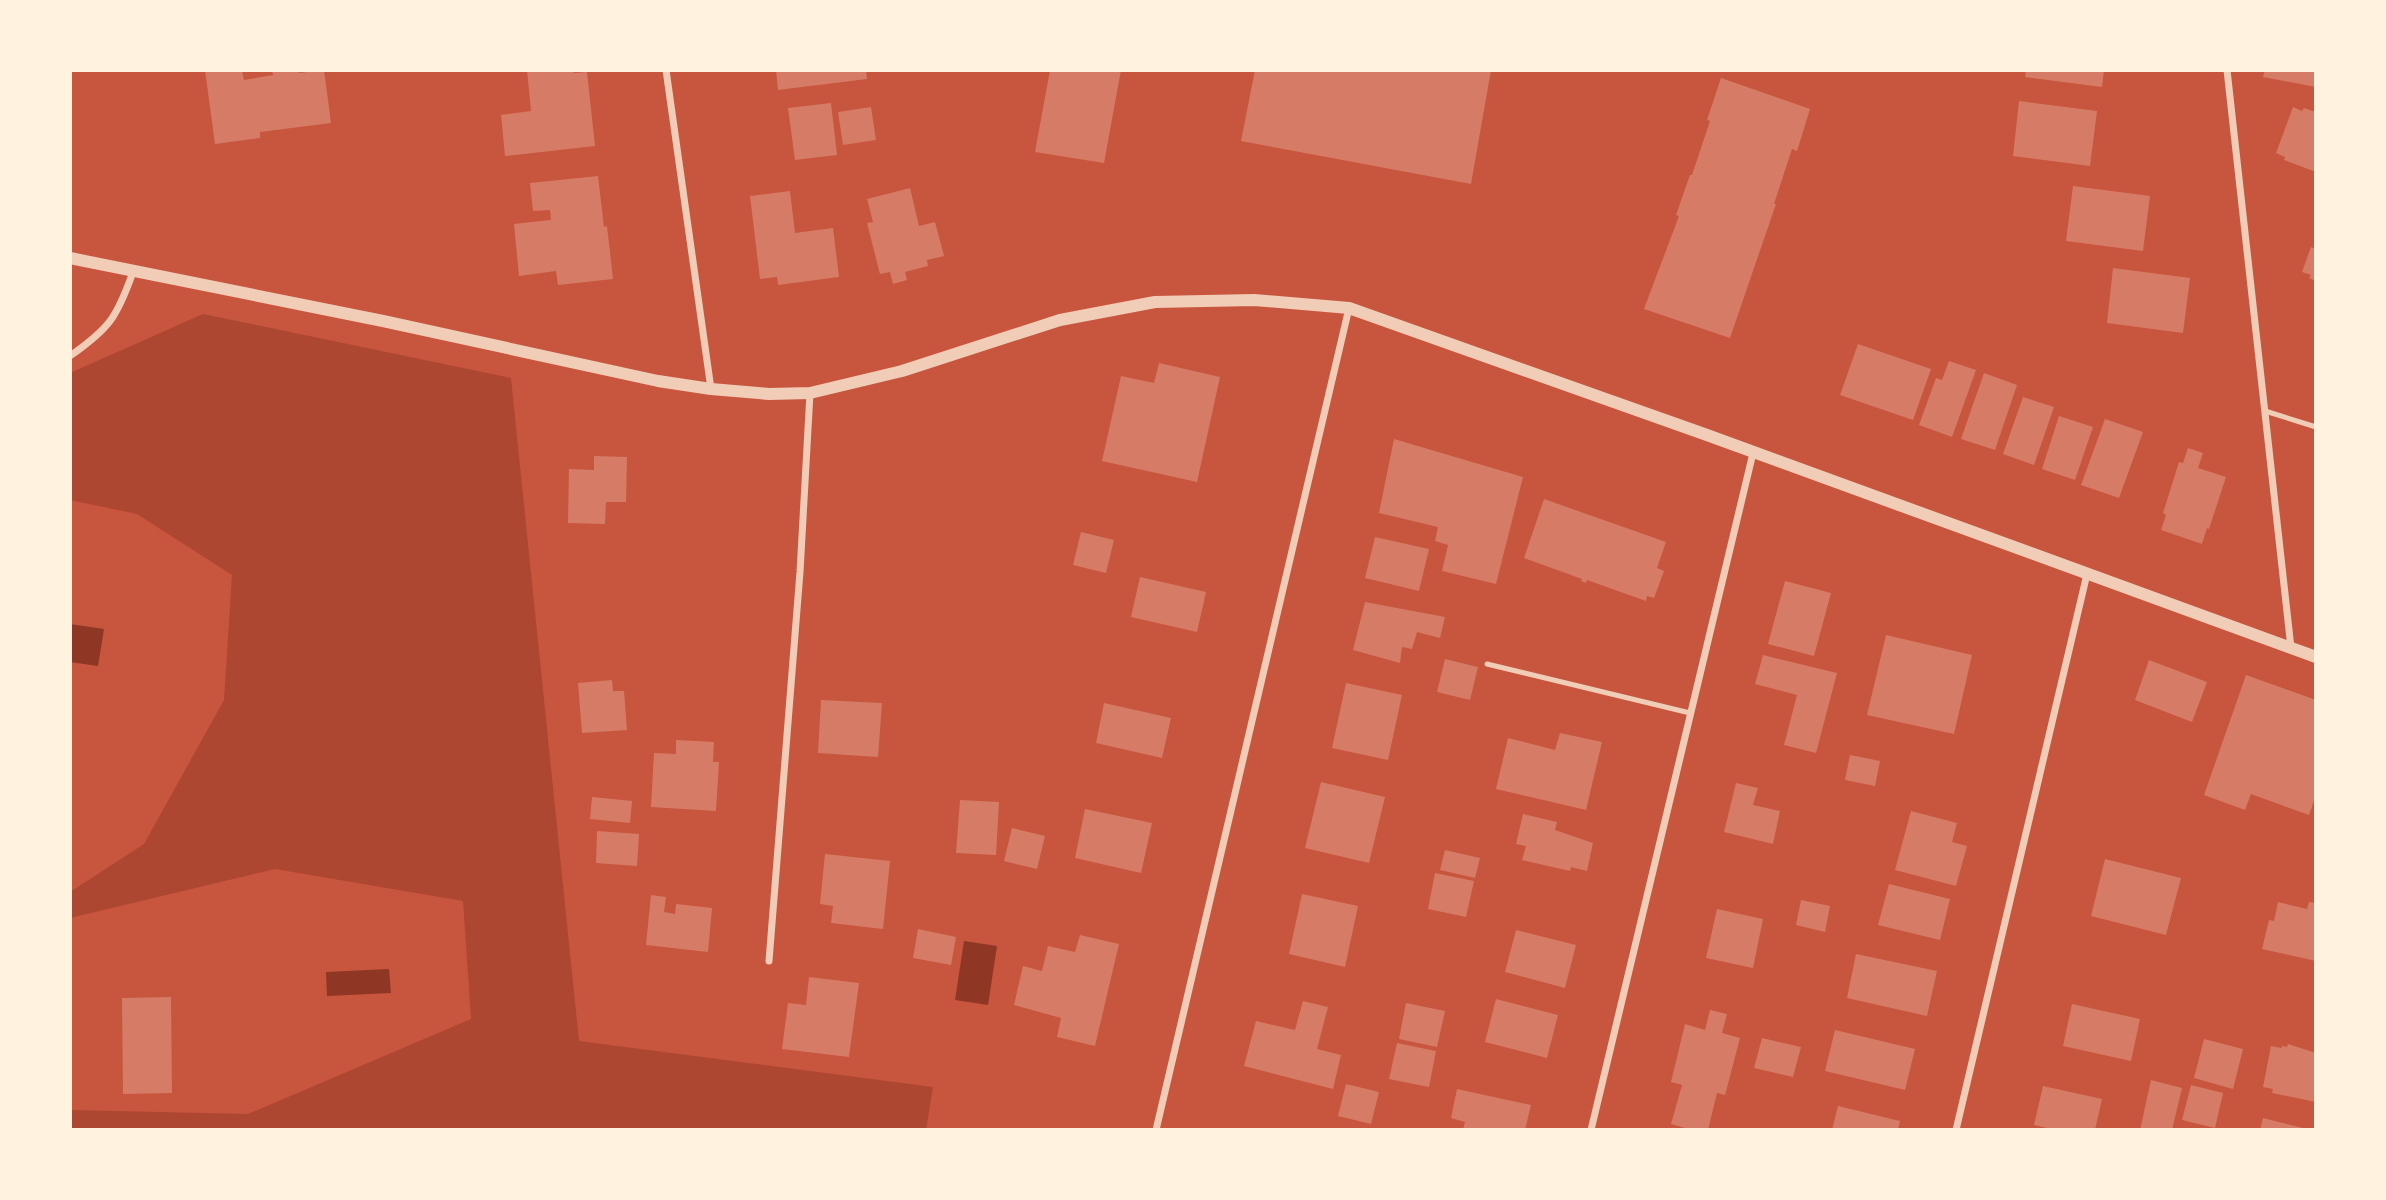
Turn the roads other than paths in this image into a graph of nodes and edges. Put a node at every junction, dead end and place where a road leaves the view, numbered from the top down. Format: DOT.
graph roads {
  1 [pos="666,70"];
  2 [pos="2227,70"];
  3 [pos="70,258"];
  4 [pos="133,272"];
  5 [pos="1349,308"];
  6 [pos="70,356"];
  7 [pos="711,389"];
  8 [pos="810,393"];
  9 [pos="2264,411"];
  10 [pos="2314,426"];
  11 [pos="1753,453"];
  12 [pos="2087,574"];
  13 [pos="2291,648"];
  14 [pos="2316,657"];
  15 [pos="1487,664"];
  16 [pos="1690,713"];
  17 [pos="769,961"];
  18 [pos="1156,1130"];
  19 [pos="1591,1130"];
  20 [pos="1956,1130"];
  1 -- 7 [label="street"];
  2 -- 9 [label="street"];
  3 -- 4 [label="street"];
  4 -- 6 [label="street"];
  4 -- 7 [label="street"];
  5 -- 8 [label="street"];
  5 -- 11 [label="street"];
  5 -- 18 [label="street"];
  7 -- 8 [label="street"];
  8 -- 17 [label="street"];
  9 -- 10 [label="lane"];
  9 -- 13 [label="street"];
  11 -- 12 [label="street"];
  11 -- 16 [label="street"];
  12 -- 13 [label="street"];
  12 -- 20 [label="street"];
  13 -- 14 [label="street"];
  15 -- 16 [label="lane"];
  16 -- 19 [label="street"];
}
